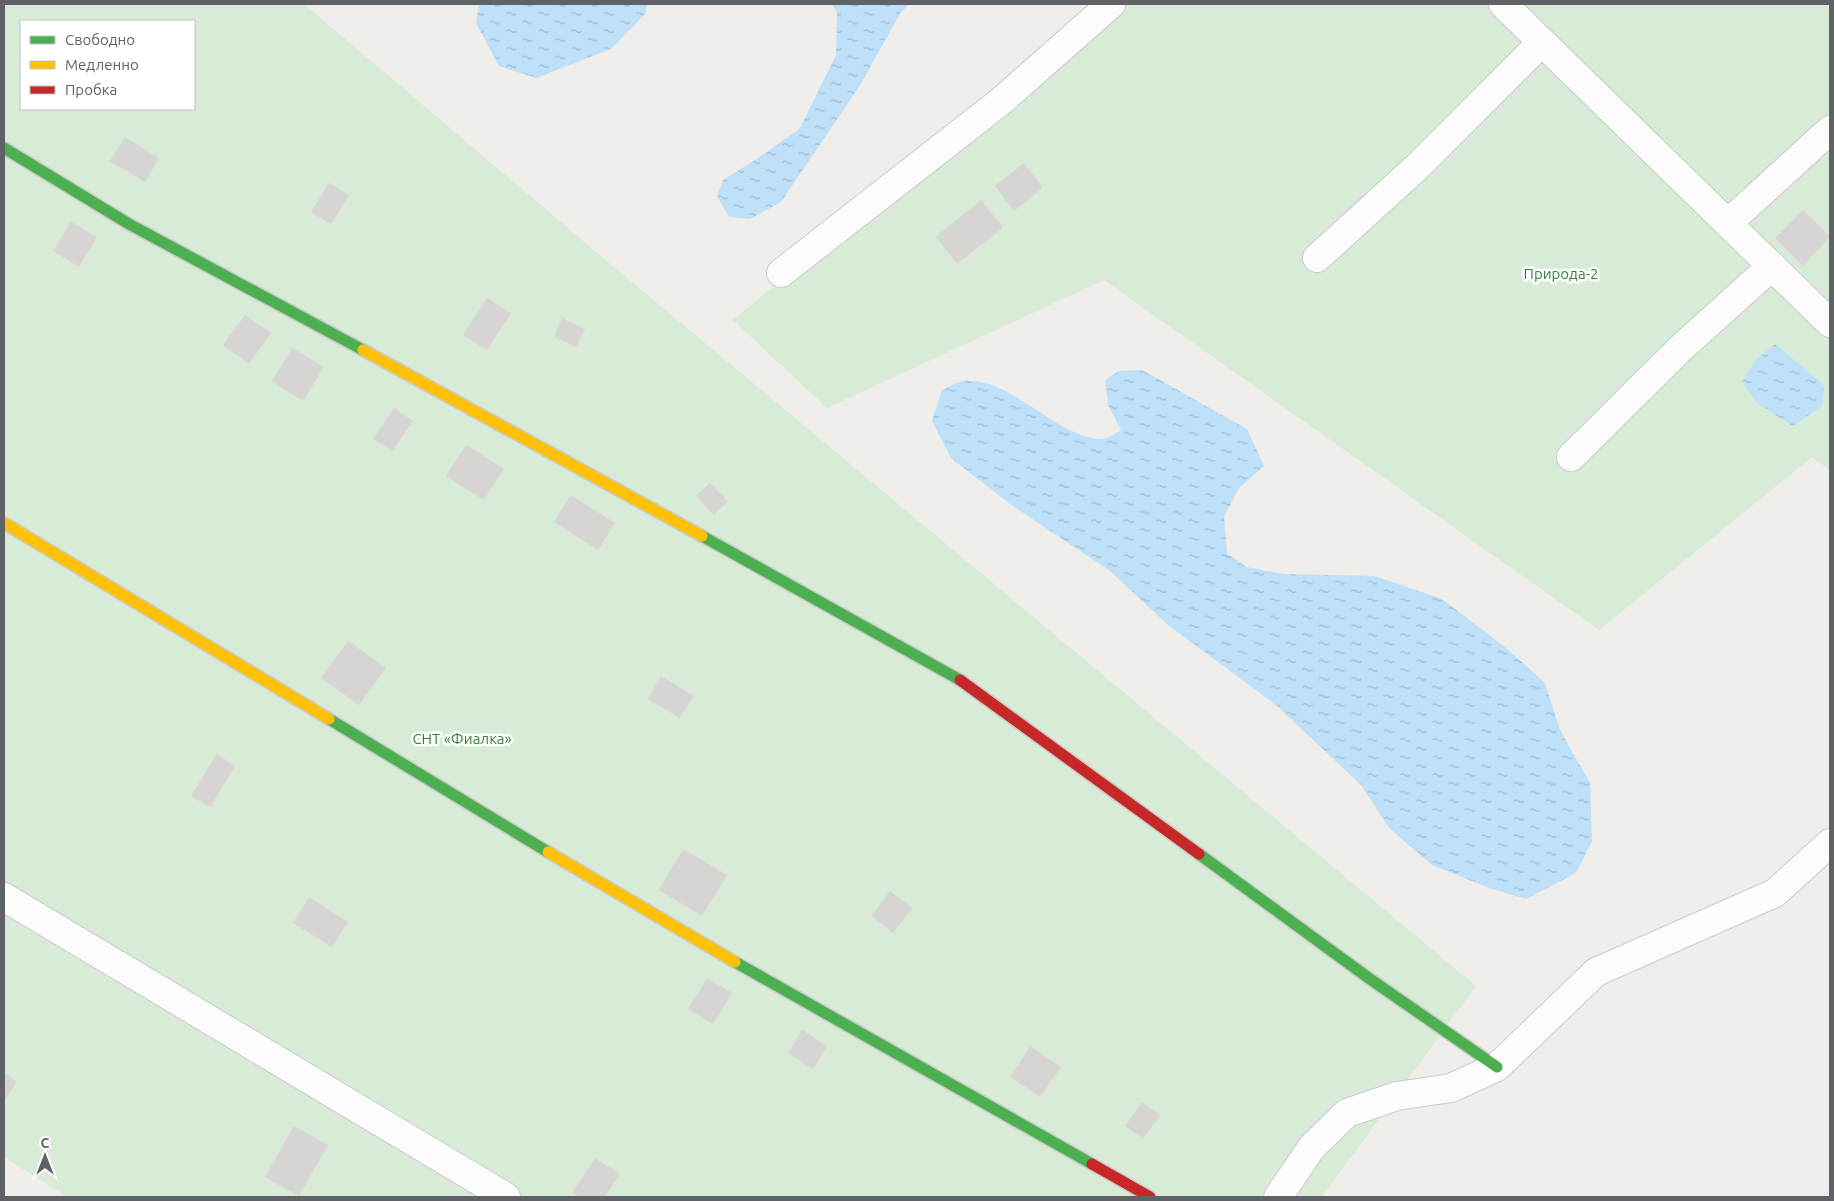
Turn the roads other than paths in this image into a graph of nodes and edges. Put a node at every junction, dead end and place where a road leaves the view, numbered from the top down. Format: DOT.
graph roads {
  1 [pos="1111,4"];
  2 [pos="1503,4"];
  3 [pos="1542,42"];
  4 [pos="1830,130"];
  5 [pos="4,148"];
  6 [pos="1728,223"];
  7 [pos="1317,258"];
  8 [pos="1772,266"];
  9 [pos="781,273"];
  10 [pos="1830,324"];
  11 [pos="1571,456"];
  12 [pos="4,522"];
  13 [pos="1830,842"];
  14 [pos="4,898"];
  15 [pos="1497,1067"];
  16 [pos="506,1197"];
  17 [pos="1150,1197"];
  18 [pos="1278,1197"];
  1 -- 9 [label="street"];
  2 -- 3 [label="street"];
  3 -- 6 [label="street"];
  3 -- 7 [label="street"];
  4 -- 6 [label="street"];
  5 -- 15 [label="street"];
  6 -- 8 [label="street"];
  8 -- 10 [label="street"];
  8 -- 11 [label="street"];
  12 -- 17 [label="street"];
  13 -- 15 [label="street"];
  14 -- 16 [label="street"];
  15 -- 18 [label="street"];
}
